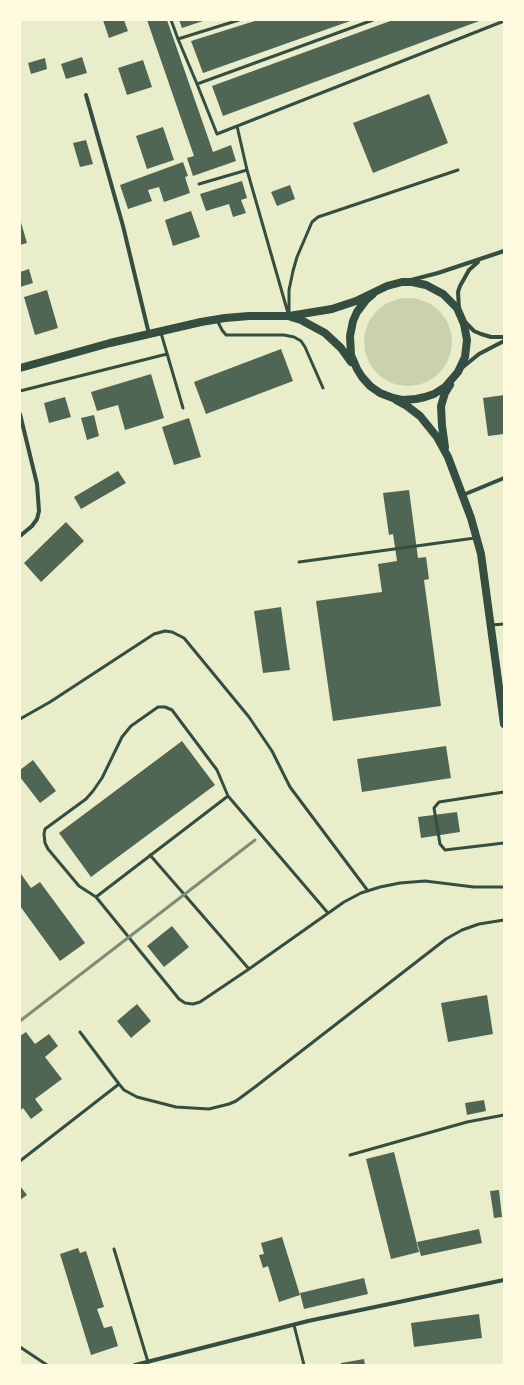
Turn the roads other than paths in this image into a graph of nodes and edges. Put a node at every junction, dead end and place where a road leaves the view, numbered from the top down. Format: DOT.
graph roads {
  1 [pos="171,20"];
  2 [pos="239,20"];
  3 [pos="372,20"];
  4 [pos="504,21"];
  5 [pos="178,39"];
  6 [pos="196,84"];
  7 [pos="86,95"];
  8 [pos="237,126"];
  9 [pos="247,170"];
  10 [pos="458,170"];
  11 [pos="199,184"];
  12 [pos="504,251"];
  13 [pos="479,260"];
  14 [pos="402,282"];
  15 [pos="373,294"];
  16 [pos="461,315"];
  17 [pos="289,316"];
  18 [pos="217,320"];
  19 [pos="161,331"];
  20 [pos="149,334"];
  21 [pos="504,337"];
  22 [pos="504,341"];
  23 [pos="167,354"];
  24 [pos="20,368"];
  25 [pos="359,374"];
  26 [pos="454,378"];
  27 [pos="323,388"];
  28 [pos="20,391"];
  29 [pos="388,396"];
  30 [pos="183,408"];
  31 [pos="20,414"];
  32 [pos="448,457"];
  33 [pos="504,478"];
  34 [pos="463,495"];
  35 [pos="20,536"];
  36 [pos="477,538"];
  37 [pos="299,562"];
  38 [pos="504,624"];
  39 [pos="491,626"];
  40 [pos="20,719"];
  41 [pos="504,724"];
  42 [pos="504,792"];
  43 [pos="228,796"];
  44 [pos="504,843"];
  45 [pos="150,855"];
  46 [pos="504,887"];
  47 [pos="368,891"];
  48 [pos="96,897"];
  49 [pos="328,913"];
  50 [pos="504,920"];
  51 [pos="249,969"];
  52 [pos="80,1032"];
  53 [pos="119,1084"];
  54 [pos="504,1115"];
  55 [pos="350,1155"];
  56 [pos="20,1160"];
  57 [pos="114,1250"];
  58 [pos="504,1280"];
  59 [pos="294,1325"];
  60 [pos="20,1347"];
  61 [pos="148,1362"];
  62 [pos="47,1365"];
  63 [pos="135,1365"];
  64 [pos="304,1365"];
  1 -- 5 [label="lane"];
  2 -- 5 [label="lane"];
  3 -- 6 [label="lane"];
  4 -- 8 [label="lane"];
  5 -- 6 [label="lane"];
  6 -- 8 [label="lane"];
  7 -- 20 [label="street"];
  8 -- 9 [label="lane"];
  9 -- 11 [label="lane"];
  9 -- 17 [label="lane"];
  10 -- 17 [label="lane"];
  12 -- 13 [label="street"];
  13 -- 14 [label="street"];
  13 -- 16 [label="street"];
  14 -- 15 [label="main road"];
  14 -- 16 [label="main road"];
  15 -- 17 [label="main road"];
  15 -- 25 [label="main road"];
  16 -- 21 [label="street"];
  16 -- 26 [label="main road"];
  17 -- 18 [label="main road"];
  17 -- 25 [label="main road"];
  18 -- 19 [label="main road"];
  18 -- 27 [label="lane"];
  19 -- 20 [label="main road"];
  19 -- 23 [label="lane"];
  20 -- 24 [label="main road"];
  22 -- 26 [label="street"];
  23 -- 28 [label="lane"];
  23 -- 30 [label="lane"];
  25 -- 29 [label="main road"];
  26 -- 29 [label="main road"];
  26 -- 32 [label="main road"];
  29 -- 32 [label="main road"];
  31 -- 35 [label="street"];
  32 -- 34 [label="main road"];
  33 -- 34 [label="street"];
  34 -- 36 [label="main road"];
  36 -- 37 [label="lane"];
  36 -- 39 [label="main road"];
  38 -- 39 [label="lane"];
  39 -- 41 [label="main road"];
  40 -- 47 [label="lane"];
  42 -- 44 [label="lane"];
  43 -- 45 [label="lane"];
  43 -- 48 [label="lane"];
  43 -- 49 [label="lane"];
  45 -- 48 [label="lane"];
  45 -- 51 [label="lane"];
  46 -- 47 [label="lane"];
  47 -- 49 [label="lane"];
  48 -- 51 [label="lane"];
  49 -- 51 [label="lane"];
  50 -- 53 [label="lane"];
  52 -- 53 [label="lane"];
  53 -- 56 [label="lane"];
  54 -- 55 [label="lane"];
  57 -- 61 [label="lane"];
  58 -- 59 [label="street"];
  59 -- 61 [label="street"];
  59 -- 64 [label="lane"];
  60 -- 62 [label="lane"];
  61 -- 63 [label="street"];
}
